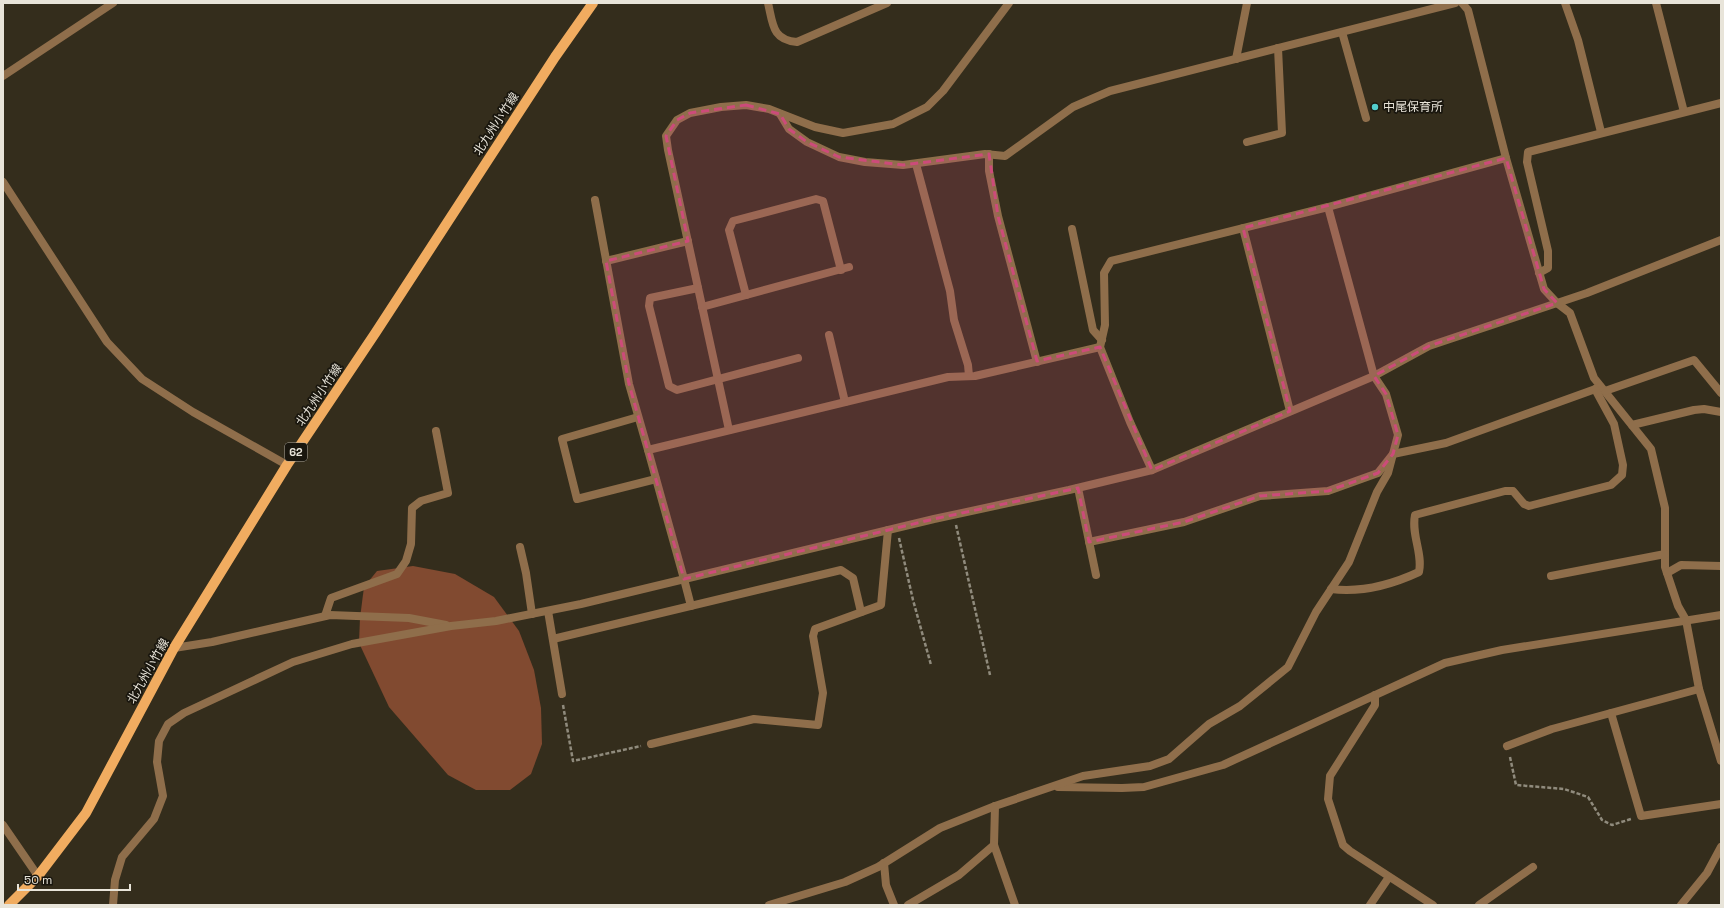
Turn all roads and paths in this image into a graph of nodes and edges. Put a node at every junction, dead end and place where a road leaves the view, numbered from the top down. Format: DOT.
graph roads {
  1 [pos="113,3"];
  2 [pos="593,3"];
  3 [pos="768,3"];
  4 [pos="887,3"];
  5 [pos="1009,3"];
  6 [pos="1247,3"];
  7 [pos="1455,3"];
  8 [pos="1462,3"];
  9 [pos="1565,3"];
  10 [pos="1656,3"];
  11 [pos="1342,32"];
  12 [pos="1278,48"];
  13 [pos="1236,59"];
  14 [pos="3,76"];
  15 [pos="1721,103"];
  16 [pos="1684,112"];
  17 [pos="780,114"];
  18 [pos="1366,118"];
  19 [pos="1601,132"];
  20 [pos="1247,142"];
  21 [pos="989,154"];
  22 [pos="1506,158"];
  23 [pos="916,164"];
  24 [pos="3,182"];
  25 [pos="595,200"];
  26 [pos="1328,207"];
  27 [pos="1244,228"];
  28 [pos="1072,229"];
  29 [pos="1721,240"];
  30 [pos="688,241"];
  31 [pos="606,261"];
  32 [pos="849,267"];
  33 [pos="841,270"];
  34 [pos="1539,273"];
  35 [pos="698,288"];
  36 [pos="746,295"];
  37 [pos="1557,303"];
  38 [pos="702,307"];
  39 [pos="829,335"];
  40 [pos="1101,344"];
  41 [pos="798,358"];
  42 [pos="1037,362"];
  43 [pos="969,376"];
  44 [pos="1374,376"];
  45 [pos="717,378"];
  46 [pos="1600,389"];
  47 [pos="1721,393"];
  48 [pos="845,402"];
  49 [pos="1290,411"];
  50 [pos="1721,412"];
  51 [pos="638,417"];
  52 [pos="1632,425"];
  53 [pos="729,430"];
  54 [pos="436,431"];
  55 [pos="648,450"];
  56 [pos="1393,454"];
  57 [pos="287,465"];
  58 [pos="1152,470"];
  59 [pos="656,479"];
  60 [pos="1078,488"];
  61 [pos="954,514"];
  62 [pos="897,528"];
  63 [pos="888,530"];
  64 [pos="1089,542"];
  65 [pos="520,547"];
  66 [pos="1665,554"];
  67 [pos="1721,566"];
  68 [pos="1667,573"];
  69 [pos="1096,575"];
  70 [pos="1551,576"];
  71 [pos="684,579"];
  72 [pos="1331,588"];
  73 [pos="691,606"];
  74 [pos="548,611"];
  75 [pos="861,612"];
  76 [pos="532,614"];
  77 [pos="1721,615"];
  78 [pos="325,616"];
  79 [pos="1686,620"];
  80 [pos="451,626"];
  81 [pos="553,640"];
  82 [pos="174,648"];
  83 [pos="932,665"];
  84 [pos="990,675"];
  85 [pos="1699,689"];
  86 [pos="562,694"];
  87 [pos="1375,695"];
  88 [pos="1611,713"];
  89 [pos="651,744"];
  90 [pos="1507,746"];
  91 [pos="1721,761"];
  92 [pos="1052,787"];
  93 [pos="1721,804"];
  94 [pos="995,806"];
  95 [pos="1641,816"];
  96 [pos="3,825"];
  97 [pos="994,845"];
  98 [pos="1721,846"];
  99 [pos="884,863"];
  100 [pos="1533,867"];
  101 [pos="38,876"];
  102 [pos="1389,877"];
  103 [pos="9,905"];
  104 [pos="113,905"];
  105 [pos="769,905"];
  106 [pos="894,905"];
  107 [pos="908,905"];
  108 [pos="1015,905"];
  109 [pos="1370,905"];
  110 [pos="1433,905"];
  111 [pos="1478,905"];
  112 [pos="1681,905"];
  1 -- 14 [label="street"];
  2 -- 57 [label="main road, 北九州小竹線 / 62"];
  3 -- 4 [label="street"];
  5 -- 17 [label="street"];
  6 -- 13 [label="street"];
  7 -- 11 [label="street"];
  8 -- 22 [label="street"];
  9 -- 19 [label="street"];
  10 -- 16 [label="street"];
  11 -- 12 [label="street"];
  11 -- 18 [label="street"];
  12 -- 13 [label="street"];
  12 -- 20 [label="street"];
  13 -- 21 [label="street"];
  15 -- 16 [label="street"];
  16 -- 19 [label="street"];
  17 -- 23 [label="street"];
  17 -- 30 [label="street"];
  19 -- 34 [label="street"];
  21 -- 23 [label="street"];
  21 -- 42 [label="street"];
  22 -- 26 [label="street"];
  22 -- 34 [label="street"];
  23 -- 43 [label="street"];
  24 -- 57 [label="street"];
  25 -- 31 [label="street"];
  26 -- 27 [label="street"];
  26 -- 44 [label="street"];
  27 -- 40 [label="street"];
  27 -- 49 [label="street"];
  28 -- 40 [label="street"];
  29 -- 37 [label="street"];
  30 -- 31 [label="street"];
  30 -- 35 [label="street"];
  31 -- 51 [label="street"];
  32 -- 33 [label="street"];
  33 -- 36 [label="street"];
  33 -- 36 [label="street"];
  34 -- 37 [label="street"];
  35 -- 38 [label="street"];
  35 -- 45 [label="street"];
  36 -- 38 [label="street"];
  37 -- 44 [label="street"];
  37 -- 46 [label="street"];
  38 -- 45 [label="street"];
  39 -- 48 [label="street"];
  40 -- 42 [label="street"];
  40 -- 58 [label="street"];
  41 -- 45 [label="street"];
  42 -- 43 [label="street"];
  43 -- 48 [label="street"];
  44 -- 49 [label="street"];
  44 -- 56 [label="street"];
  45 -- 53 [label="street"];
  46 -- 47 [label="street"];
  46 -- 52 [label="street"];
  46 -- 56 [label="street"];
  46 -- 72 [label="street"];
  48 -- 53 [label="street"];
  49 -- 58 [label="street"];
  50 -- 52 [label="street"];
  51 -- 55 [label="street"];
  51 -- 59 [label="street"];
  52 -- 66 [label="street"];
  53 -- 55 [label="street"];
  54 -- 78 [label="street"];
  55 -- 59 [label="street"];
  56 -- 64 [label="street"];
  56 -- 72 [label="street"];
  57 -- 82 [label="main road, 北九州小竹線 / 62"];
  58 -- 60 [label="street"];
  59 -- 71 [label="street"];
  60 -- 61 [label="street"];
  60 -- 64 [label="street"];
  61 -- 62 [label="street"];
  61 -- 84 [label="path"];
  62 -- 63 [label="street"];
  62 -- 83 [label="path"];
  63 -- 71 [label="street"];
  63 -- 75 [label="street"];
  64 -- 69 [label="street"];
  65 -- 76 [label="street"];
  66 -- 68 [label="street"];
  66 -- 70 [label="street"];
  67 -- 68 [label="street"];
  68 -- 79 [label="street"];
  71 -- 73 [label="street"];
  71 -- 74 [label="street"];
  72 -- 92 [label="street"];
  73 -- 75 [label="street"];
  73 -- 81 [label="street"];
  74 -- 76 [label="street"];
  74 -- 81 [label="street"];
  75 -- 89 [label="street"];
  76 -- 80 [label="street"];
  77 -- 79 [label="street"];
  78 -- 80 [label="street"];
  78 -- 82 [label="street"];
  79 -- 85 [label="street"];
  79 -- 87 [label="street"];
  80 -- 104 [label="street"];
  81 -- 86 [label="street"];
  82 -- 101 [label="main road, 北九州小竹線 / 62"];
  85 -- 88 [label="street"];
  85 -- 91 [label="street"];
  86 -- 89 [label="path"];
  87 -- 92 [label="street"];
  87 -- 102 [label="street"];
  88 -- 90 [label="street"];
  88 -- 95 [label="street"];
  90 -- 95 [label="path"];
  92 -- 94 [label="street"];
  93 -- 95 [label="street"];
  94 -- 97 [label="street"];
  94 -- 99 [label="street"];
  96 -- 101 [label="street"];
  97 -- 107 [label="street"];
  97 -- 108 [label="street"];
  98 -- 112 [label="street"];
  99 -- 105 [label="street"];
  99 -- 106 [label="street"];
  100 -- 111 [label="street"];
  101 -- 103 [label="main road, 北九州小竹線 / 62"];
  102 -- 109 [label="street"];
  102 -- 110 [label="street"];
}
